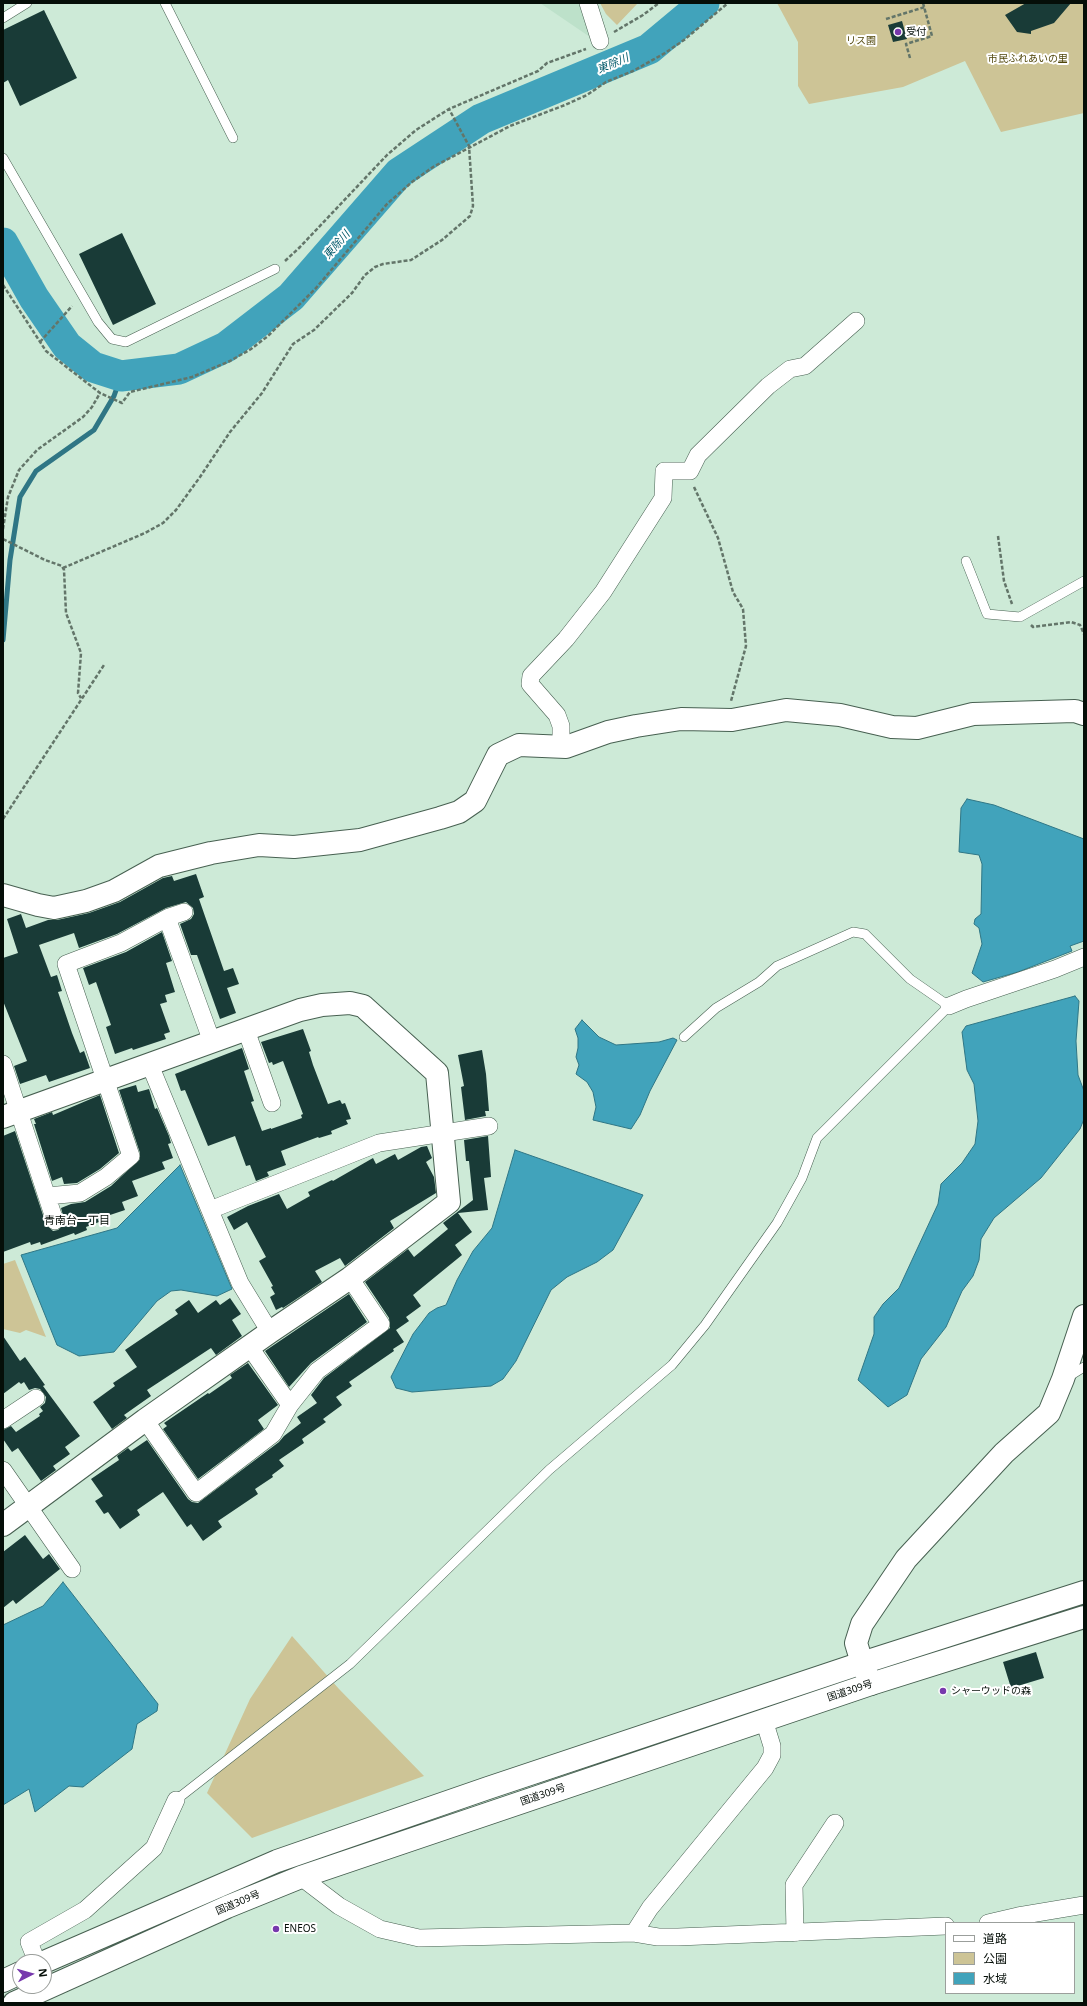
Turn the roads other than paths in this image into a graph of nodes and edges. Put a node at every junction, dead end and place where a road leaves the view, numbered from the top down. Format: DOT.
graph roads {
  1 [pos="27,3"];
  2 [pos="165,3"];
  3 [pos="588,3"];
  4 [pos="3,18"];
  5 [pos="600,41"];
  6 [pos="233,138"];
  7 [pos="3,158"];
  8 [pos="275,269"];
  9 [pos="856,321"];
  10 [pos="966,561"];
  11 [pos="1084,581"];
  12 [pos="1084,714"];
  13 [pos="561,746"];
  14 [pos="3,895"];
  15 [pos="184,912"];
  16 [pos="166,918"];
  17 [pos="1084,957"];
  18 [pos="949,1006"];
  19 [pos="246,1030"];
  20 [pos="684,1037"];
  21 [pos="212,1042"];
  22 [pos="3,1064"];
  23 [pos="150,1064"];
  24 [pos="106,1080"];
  25 [pos="272,1103"];
  26 [pos="11,1115"];
  27 [pos="489,1126"];
  28 [pos="442,1133"];
  29 [pos="47,1196"];
  30 [pos="210,1210"];
  31 [pos="55,1221"];
  32 [pos="350,1278"];
  33 [pos="1084,1316"];
  34 [pos="270,1332"];
  35 [pos="249,1346"];
  36 [pos="1084,1367"];
  37 [pos="1063,1380"];
  38 [pos="36,1398"];
  39 [pos="290,1405"];
  40 [pos="3,1420"];
  41 [pos="145,1420"];
  42 [pos="3,1470"];
  43 [pos="28,1505"];
  44 [pos="3,1524"];
  45 [pos="72,1568"];
  46 [pos="1084,1592"];
  47 [pos="1084,1617"];
  48 [pos="862,1663"];
  49 [pos="871,1684"];
  50 [pos="764,1720"];
  51 [pos="176,1800"];
  52 [pos="835,1823"];
  53 [pos="301,1877"];
  54 [pos="1084,1905"];
  55 [pos="992,1922"];
  56 [pos="945,1926"];
  57 [pos="634,1933"];
  58 [pos="795,1933"];
  59 [pos="34,1954"];
  60 [pos="52,1959"];
  61 [pos="14,2003"];
  1 -- 4 [label="lane"];
  2 -- 6 [label="lane"];
  3 -- 5 [label="street"];
  7 -- 8 [label="lane"];
  9 -- 13 [label="street"];
  10 -- 11 [label="lane"];
  12 -- 13 [label="main road"];
  13 -- 14 [label="main road"];
  15 -- 16 [label="street"];
  16 -- 21 [label="street"];
  16 -- 24 [label="street"];
  17 -- 18 [label="street"];
  18 -- 20 [label="lane"];
  18 -- 51 [label="lane"];
  19 -- 21 [label="main road"];
  19 -- 25 [label="street"];
  19 -- 28 [label="main road"];
  21 -- 23 [label="main road"];
  22 -- 26 [label="street"];
  23 -- 24 [label="main road"];
  23 -- 30 [label="street"];
  24 -- 26 [label="main road"];
  24 -- 29 [label="street"];
  26 -- 29 [label="street"];
  27 -- 28 [label="street"];
  28 -- 30 [label="street"];
  28 -- 32 [label="main road"];
  29 -- 31 [label="street"];
  30 -- 34 [label="street"];
  32 -- 34 [label="main road"];
  32 -- 39 [label="street"];
  33 -- 37 [label="main road"];
  34 -- 35 [label="main road"];
  35 -- 39 [label="street"];
  35 -- 41 [label="main road"];
  36 -- 37 [label="lane"];
  37 -- 48 [label="main road"];
  38 -- 40 [label="street"];
  39 -- 41 [label="street"];
  41 -- 43 [label="main road"];
  42 -- 43 [label="street"];
  43 -- 44 [label="main road"];
  43 -- 45 [label="street"];
  46 -- 48 [label="main road"];
  47 -- 49 [label="main road, 国道309号"];
  48 -- 49 [label="main road"];
  48 -- 60 [label="main road"];
  49 -- 50 [label="main road, 国道309号"];
  50 -- 53 [label="main road, 国道309号"];
  50 -- 57 [label="street"];
  51 -- 59 [label="street"];
  52 -- 58 [label="street"];
  53 -- 57 [label="street"];
  53 -- 61 [label="main road, 国道309号"];
  54 -- 55 [label="street"];
  56 -- 58 [label="street"];
  57 -- 58 [label="street"];
}
